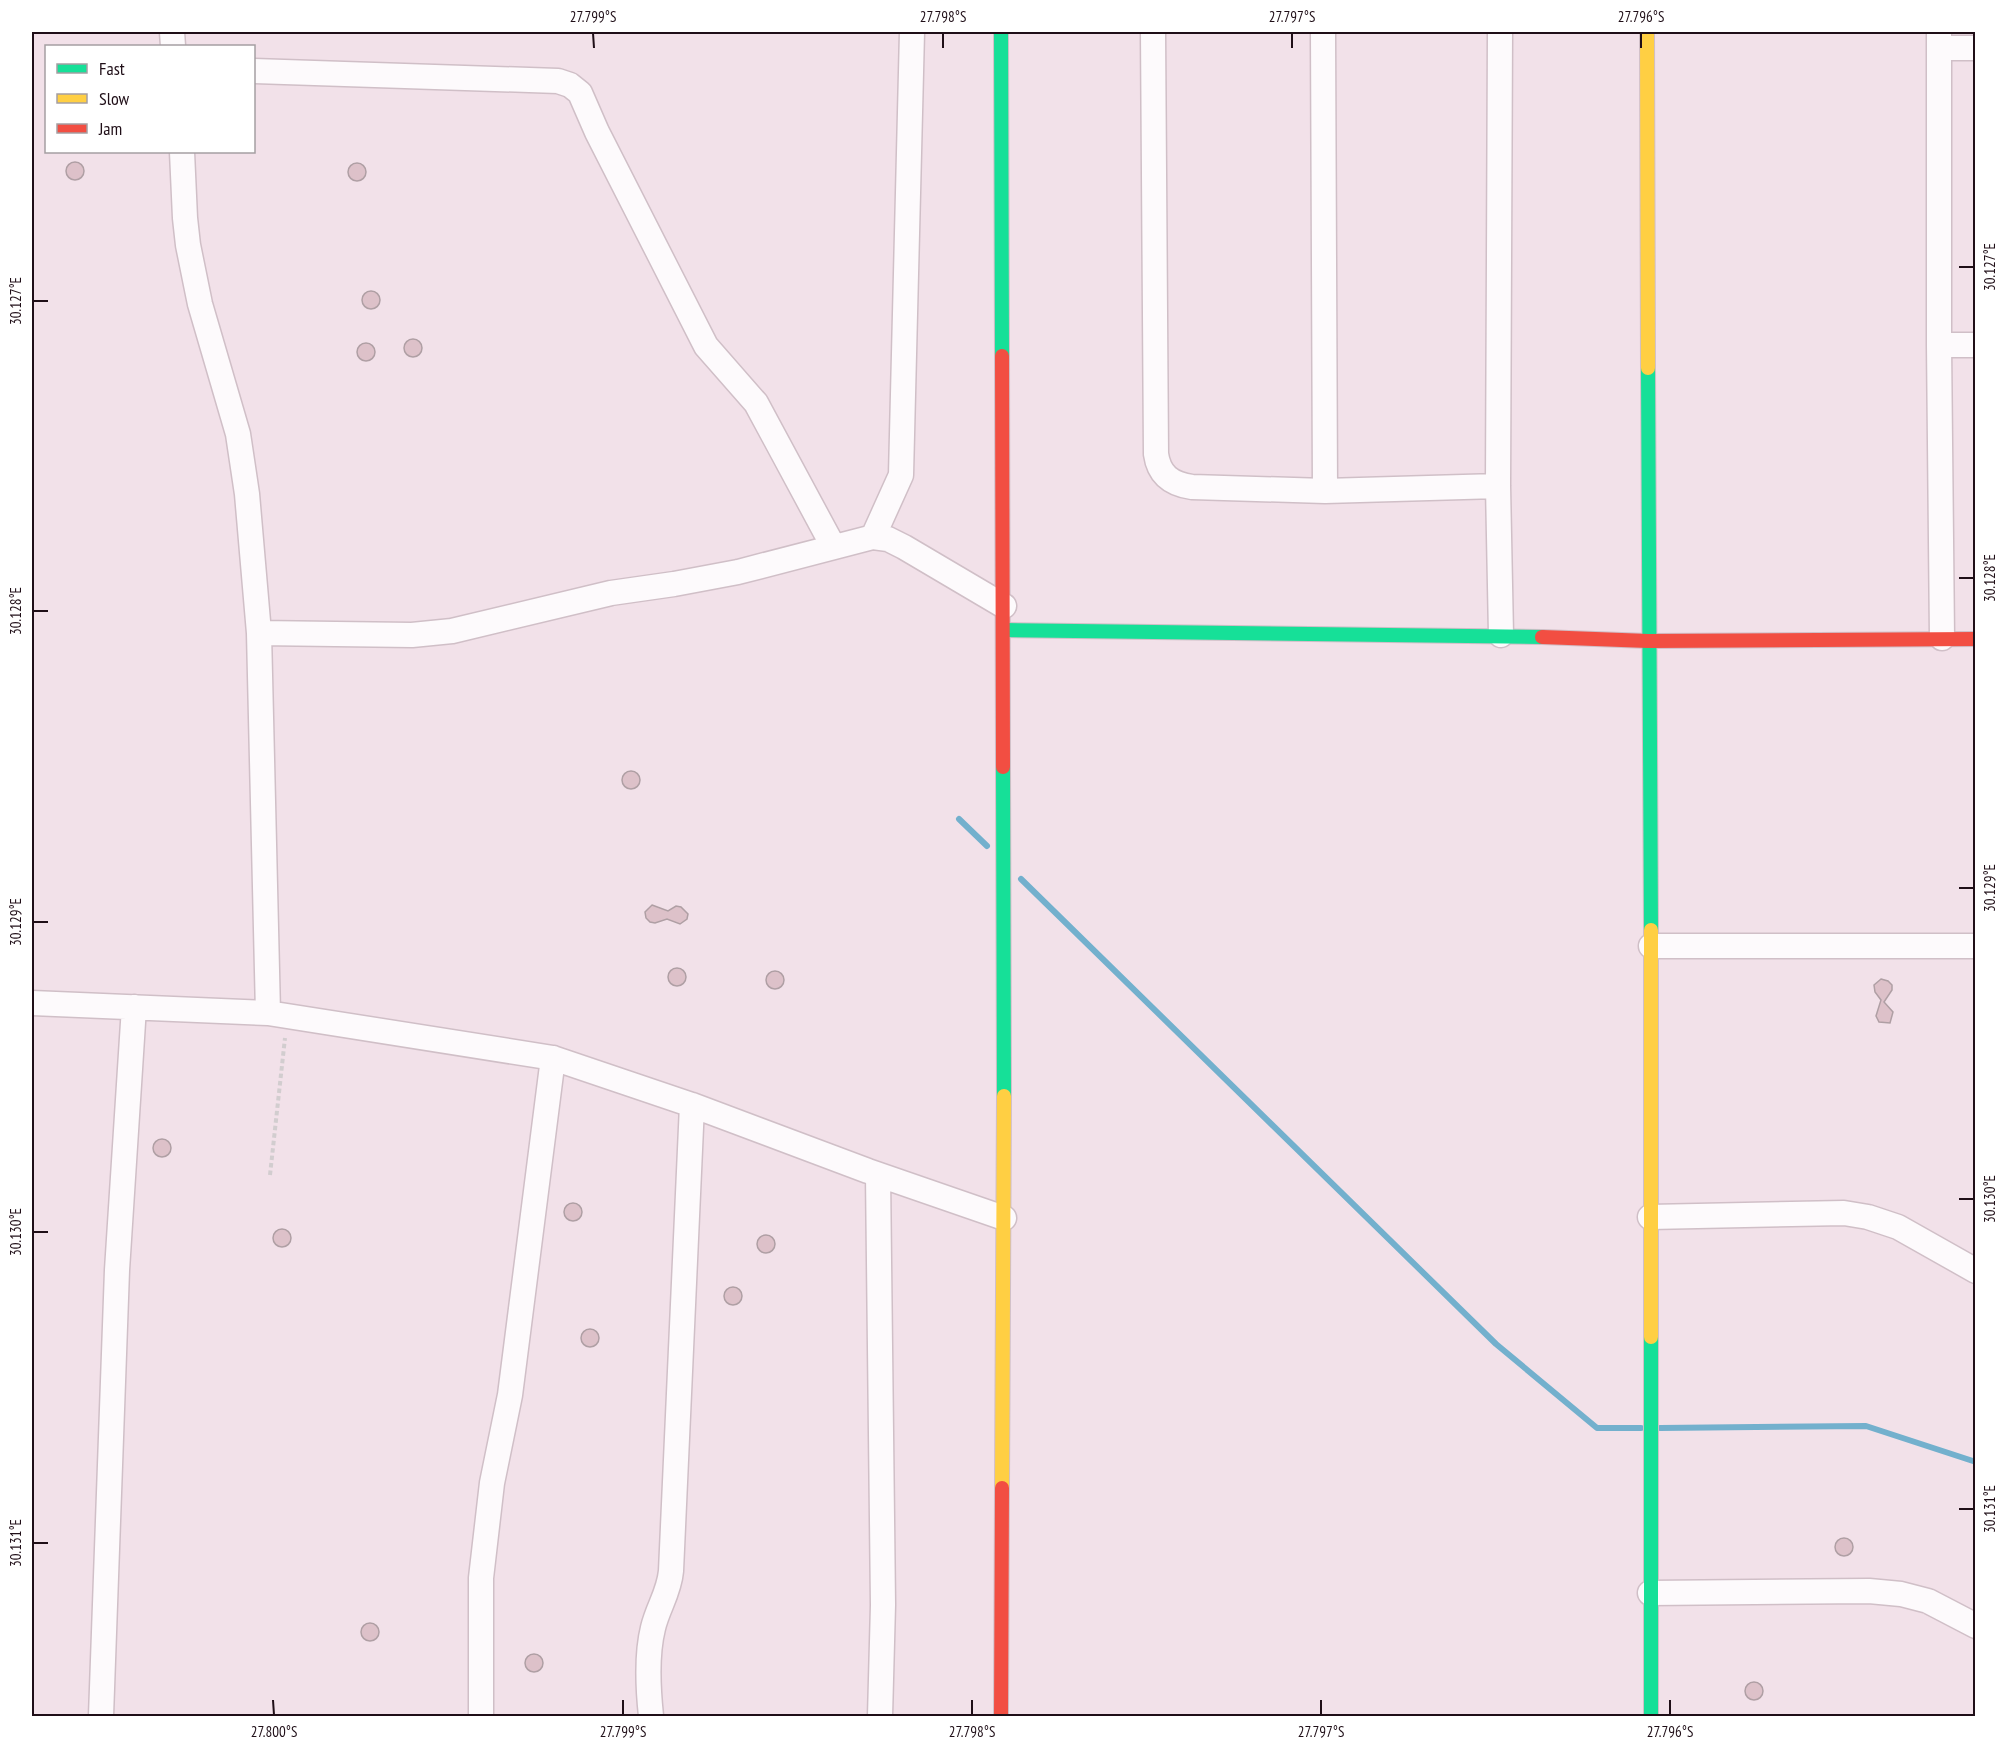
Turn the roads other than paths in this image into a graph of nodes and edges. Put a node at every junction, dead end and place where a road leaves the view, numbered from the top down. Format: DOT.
graph roads {
  1 [pos="912,32"];
  2 [pos="1001,32"];
  3 [pos="1153,32"];
  4 [pos="1323,32"];
  5 [pos="1500,32"];
  6 [pos="1647,32"];
  7 [pos="1939,40"];
  8 [pos="1976,48"];
  9 [pos="255,71"];
  10 [pos="182,153"];
  11 [pos="1939,345"];
  12 [pos="1976,345"];
  13 [pos="1498,486"];
  14 [pos="1325,491"];
  15 [pos="873,537"];
  16 [pos="833,546"];
  17 [pos="1004,606"];
  18 [pos="1004,630"];
  19 [pos="259,633"];
  20 [pos="1501,634"];
  21 [pos="1942,638"];
  22 [pos="1976,639"];
  23 [pos="1648,641"];
  24 [pos="1651,946"];
  25 [pos="1976,946"];
  26 [pos="32,1003"];
  27 [pos="134,1007"];
  28 [pos="278,1015"];
  29 [pos="553,1058"];
  30 [pos="692,1105"];
  31 [pos="878,1174"];
  32 [pos="1650,1217"];
  33 [pos="1004,1218"];
  34 [pos="1976,1271"];
  35 [pos="1650,1593"];
  36 [pos="1976,1626"];
  37 [pos="101,1716"];
  38 [pos="481,1716"];
  39 [pos="651,1716"];
  40 [pos="880,1716"];
  41 [pos="1001,1716"];
  42 [pos="1651,1716"];
  1 -- 15 [label="street"];
  2 -- 17 [label="street"];
  3 -- 14 [label="street"];
  4 -- 14 [label="street"];
  5 -- 13 [label="street"];
  6 -- 23 [label="street"];
  7 -- 8 [label="street"];
  7 -- 11 [label="street"];
  9 -- 16 [label="street"];
  10 -- 19 [label="street"];
  11 -- 12 [label="street"];
  11 -- 21 [label="street"];
  13 -- 14 [label="street"];
  13 -- 20 [label="street"];
  15 -- 16 [label="street"];
  15 -- 17 [label="street"];
  16 -- 19 [label="street"];
  17 -- 18 [label="street"];
  18 -- 20 [label="street"];
  18 -- 33 [label="street"];
  19 -- 28 [label="street"];
  20 -- 23 [label="street"];
  21 -- 22 [label="street"];
  21 -- 23 [label="street"];
  23 -- 24 [label="street"];
  24 -- 25 [label="street"];
  24 -- 32 [label="street"];
  26 -- 27 [label="street"];
  27 -- 28 [label="street"];
  27 -- 37 [label="street"];
  28 -- 29 [label="street"];
  29 -- 30 [label="street"];
  29 -- 38 [label="street"];
  30 -- 31 [label="street"];
  30 -- 39 [label="street"];
  31 -- 33 [label="street"];
  31 -- 40 [label="street"];
  32 -- 34 [label="street"];
  32 -- 35 [label="street"];
  33 -- 41 [label="street"];
  35 -- 36 [label="street"];
  35 -- 42 [label="street"];
}
